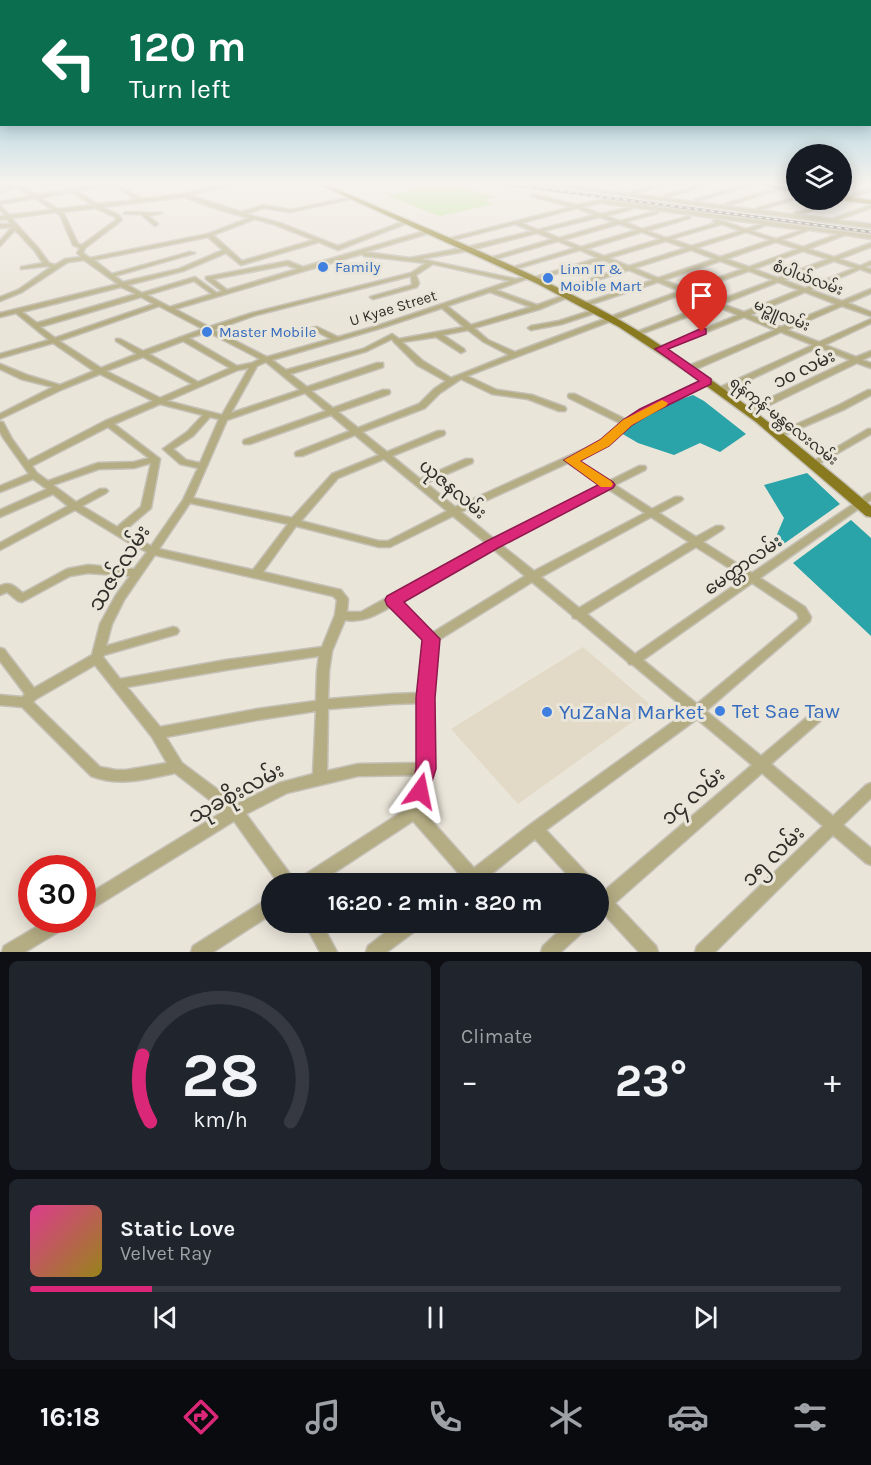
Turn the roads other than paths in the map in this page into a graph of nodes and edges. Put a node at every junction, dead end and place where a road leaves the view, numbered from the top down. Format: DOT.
graph roads {
  1 [pos="13,227"];
  2 [pos="15,227"];
  3 [pos="67,227"];
  4 [pos="112,227"];
  5 [pos="229,227"];
  6 [pos="283,227"];
  7 [pos="393,227"];
  8 [pos="418,227"];
  9 [pos="494,227"];
  10 [pos="528,227"];
  11 [pos="552,227"];
  12 [pos="601,227"];
  13 [pos="633,227"];
  14 [pos="650,227"];
  15 [pos="705,227"];
  16 [pos="735,227"];
  17 [pos="758,227"];
  18 [pos="797,227"];
  19 [pos="810,229"];
  20 [pos="640,230"];
  21 [pos="537,231"];
  22 [pos="746,231"];
  23 [pos="428,232"];
  24 [pos="846,233"];
  25 [pos="209,235"];
  26 [pos="871,237"];
  27 [pos="664,239"];
  28 [pos="447,240"];
  29 [pos="560,240"];
  30 [pos="776,240"];
  31 [pos="318,241"];
  32 [pos="0,244"];
  33 [pos="871,245"];
  34 [pos="338,248"];
  35 [pos="467,249"];
  36 [pos="582,249"];
  37 [pos="691,249"];
  38 [pos="803,249"];
  39 [pos="226,251"];
  40 [pos="192,253"];
  41 [pos="359,254"];
  42 [pos="84,255"];
  43 [pos="603,257"];
  44 [pos="832,258"];
  45 [pos="411,259"];
  46 [pos="489,259"];
  47 [pos="722,260"];
  48 [pos="432,262"];
  49 [pos="871,263"];
  50 [pos="47,264"];
  51 [pos="56,267"];
  52 [pos="861,267"];
  53 [pos="23,268"];
  54 [pos="302,268"];
  55 [pos="630,268"];
  56 [pos="510,269"];
  57 [pos="749,269"];
  58 [pos="871,271"];
  59 [pos="413,274"];
  60 [pos="110,276"];
  61 [pos="529,278"];
  62 [pos="776,279"];
  63 [pos="515,280"];
  64 [pos="658,280"];
  65 [pos="123,285"];
  66 [pos="491,290"];
  67 [pos="805,290"];
  68 [pos="20,291"];
  69 [pos="225,291"];
  70 [pos="557,291"];
  71 [pos="685,291"];
  72 [pos="871,291"];
  73 [pos="142,294"];
  74 [pos="215,294"];
  75 [pos="567,296"];
  76 [pos="373,297"];
  77 [pos="0,299"];
  78 [pos="714,303"];
  79 [pos="843,303"];
  80 [pos="159,304"];
  81 [pos="0,305"];
  82 [pos="584,305"];
  83 [pos="443,306"];
  84 [pos="538,308"];
  85 [pos="169,309"];
  86 [pos="16,310"];
  87 [pos="596,311"];
  88 [pos="744,314"];
  89 [pos="871,314"];
  90 [pos="0,315"];
  91 [pos="613,320"];
  92 [pos="871,321"];
  93 [pos="385,325"];
  94 [pos="35,326"];
  95 [pos="531,328"];
  96 [pos="470,329"];
  97 [pos="209,330"];
  98 [pos="781,330"];
  99 [pos="288,334"];
  100 [pos="636,334"];
  101 [pos="438,336"];
  102 [pos="183,338"];
  103 [pos="394,338"];
  104 [pos="338,339"];
  105 [pos="118,340"];
  106 [pos="54,341"];
  107 [pos="819,345"];
  108 [pos="660,349"];
  109 [pos="461,351"];
  110 [pos="871,352"];
  111 [pos="143,354"];
  112 [pos="0,356"];
  113 [pos="515,356"];
  114 [pos="266,359"];
  115 [pos="856,360"];
  116 [pos="254,365"];
  117 [pos="0,366"];
  118 [pos="380,366"];
  119 [pos="871,366"];
  120 [pos="236,368"];
  121 [pos="689,369"];
  122 [pos="100,370"];
  123 [pos="285,373"];
  124 [pos="460,376"];
  125 [pos="451,381"];
  126 [pos="707,381"];
  127 [pos="197,384"];
  128 [pos="60,387"];
  129 [pos="721,390"];
  130 [pos="308,391"];
  131 [pos="386,392"];
  132 [pos="871,392"];
  133 [pos="572,396"];
  134 [pos="159,401"];
  135 [pos="562,409"];
  136 [pos="332,410"];
  137 [pos="750,411"];
  138 [pos="208,414"];
  139 [pos="0,417"];
  140 [pos="224,418"];
  141 [pos="108,423"];
  142 [pos="627,423"];
  143 [pos="0,424"];
  144 [pos="357,431"];
  145 [pos="871,431"];
  146 [pos="441,433"];
  147 [pos="779,434"];
  148 [pos="4,441"];
  149 [pos="247,442"];
  150 [pos="299,454"];
  151 [pos="387,455"];
  152 [pos="156,459"];
  153 [pos="570,460"];
  154 [pos="470,461"];
  155 [pos="814,463"];
  156 [pos="26,465"];
  157 [pos="202,466"];
  158 [pos="642,468"];
  159 [pos="34,475"];
  160 [pos="419,483"];
  161 [pos="608,485"];
  162 [pos="49,488"];
  163 [pos="0,489"];
  164 [pos="103,491"];
  165 [pos="871,496"];
  166 [pos="678,499"];
  167 [pos="188,500"];
  168 [pos="860,503"];
  169 [pos="76,507"];
  170 [pos="453,512"];
  171 [pos="650,512"];
  172 [pos="871,513"];
  173 [pos="0,514"];
  174 [pos="294,522"];
  175 [pos="719,528"];
  176 [pos="118,531"];
  177 [pos="492,544"];
  178 [pos="697,544"];
  179 [pos="0,547"];
  180 [pos="154,551"];
  181 [pos="136,573"];
  182 [pos="256,574"];
  183 [pos="532,577"];
  184 [pos="752,579"];
  185 [pos="0,591"];
  186 [pos="393,600"];
  187 [pos="341,615"];
  188 [pos="577,615"];
  189 [pos="173,631"];
  190 [pos="431,639"];
  191 [pos="326,651"];
  192 [pos="0,652"];
  193 [pos="99,655"];
  194 [pos="633,661"];
  195 [pos="117,684"];
  196 [pos="29,698"];
  197 [pos="426,698"];
  198 [pos="0,700"];
  199 [pos="320,706"];
  200 [pos="696,712"];
  201 [pos="816,717"];
  202 [pos="157,733"];
  203 [pos="761,764"];
  204 [pos="177,767"];
  205 [pos="426,769"];
  206 [pos="320,777"];
  207 [pos="871,789"];
  208 [pos="236,812"];
  209 [pos="414,812"];
  210 [pos="834,827"];
  211 [pos="536,829"];
  212 [pos="871,858"];
  213 [pos="281,873"];
  214 [pos="320,873"];
  215 [pos="463,873"];
  216 [pos="479,873"];
  217 [pos="577,873"];
  218 [pos="609,894"];
  219 [pos="96,898"];
  220 [pos="261,911"];
  221 [pos="609,911"];
  222 [pos="41,933"];
  223 [pos="318,933"];
  224 [pos="399,933"];
  225 [pos="569,933"];
  226 [pos="10,952"];
  227 [pos="199,952"];
  228 [pos="329,952"];
  229 [pos="374,952"];
  230 [pos="549,952"];
  231 [pos="650,952"];
  232 [pos="703,952"];
  1 -- 32 [label="street"];
  2 -- 50 [label="street"];
  3 -- 42 [label="street, ယုဇနလမ်း"];
  4 -- 42 [label="street"];
  5 -- 25 [label="street"];
  6 -- 31 [label="street"];
  7 -- 34 [label="street"];
  8 -- 23 [label="main road, ရန်ကုန်-မန္တလေးလမ်း"];
  9 -- 28 [label="street"];
  10 -- 21 [label="street, မဉ္ဇူလမ်း"];
  11 -- 21 [label="street"];
  12 -- 29 [label="street"];
  13 -- 20 [label="street, စံပါယ်လမ်း"];
  14 -- 20 [label="street"];
  15 -- 27 [label="street, U Kyae Street"];
  16 -- 22 [label="street"];
  17 -- 22 [label="street"];
  18 -- 19 [label="street"];
  19 -- 24 [label="street"];
  19 -- 30 [label="street"];
  20 -- 27 [label="street, စံပါယ်လမ်း"];
  20 -- 36 [label="street"];
  21 -- 29 [label="street, မဉ္ဇူလမ်း"];
  21 -- 35 [label="street"];
  22 -- 30 [label="street"];
  22 -- 37 [label="street"];
  23 -- 28 [label="main road, ရန်ကုန်-မန္တလေးလမ်း"];
  23 -- 41 [label="street"];
  24 -- 26 [label="street"];
  24 -- 38 [label="street"];
  25 -- 39 [label="street"];
  25 -- 42 [label="street"];
  27 -- 37 [label="street, စံပါယ်လမ်း"];
  27 -- 43 [label="street, U Kyae Street"];
  28 -- 35 [label="main road, ရန်ကုန်-မန္တလေးလမ်း"];
  29 -- 36 [label="street, မဉ္ဇူလမ်း"];
  29 -- 46 [label="street"];
  30 -- 38 [label="street"];
  30 -- 47 [label="street"];
  31 -- 34 [label="street"];
  31 -- 39 [label="street"];
  33 -- 44 [label="street"];
  34 -- 41 [label="street"];
  35 -- 45 [label="street"];
  35 -- 46 [label="main road, ရန်ကုန်-မန္တလေးလမ်း"];
  36 -- 43 [label="street, မဉ္ဇူလမ်း"];
  36 -- 56 [label="street"];
  37 -- 47 [label="street, စံပါယ်လမ်း"];
  37 -- 55 [label="street"];
  38 -- 44 [label="street"];
  38 -- 57 [label="street"];
  39 -- 65 [label="street"];
  40 -- 60 [label="street"];
  41 -- 45 [label="street"];
  41 -- 54 [label="street"];
  42 -- 51 [label="street"];
  42 -- 60 [label="street, ယုဇနလမ်း"];
  43 -- 55 [label="street, မဉ္ဇူလမ်း"];
  43 -- 61 [label="street, U Kyae Street"];
  44 -- 52 [label="street"];
  44 -- 62 [label="street"];
  45 -- 48 [label="street"];
  46 -- 56 [label="main road, ရန်ကုန်-မန္တလေးလမ်း"];
  47 -- 57 [label="street, စံပါယ်လမ်း"];
  47 -- 64 [label="street"];
  48 -- 59 [label="street"];
  48 -- 63 [label="street"];
  49 -- 52 [label="street"];
  50 -- 51 [label="street"];
  50 -- 53 [label="street"];
  51 -- 68 [label="street"];
  52 -- 58 [label="street"];
  52 -- 67 [label="street"];
  54 -- 69 [label="street"];
  54 -- 69 [label="street"];
  55 -- 64 [label="street, မဉ္ဇူလမ်း"];
  55 -- 70 [label="street"];
  56 -- 61 [label="main road, ရန်ကုန်-မန္တလေးလမ်း"];
  57 -- 62 [label="street, စံပါယ်လမ်း"];
  57 -- 71 [label="street"];
  59 -- 76 [label="street"];
  59 -- 97 [label="street"];
  60 -- 65 [label="street, ယုဇနလမ်း"];
  61 -- 63 [label="street, U Kyae Street"];
  61 -- 70 [label="main road, ရန်ကုန်-မန္တလေးလမ်း"];
  62 -- 67 [label="street, စံပါယ်လမ်း"];
  62 -- 78 [label="street"];
  63 -- 66 [label="street, U Kyae Street"];
  64 -- 71 [label="street, မဉ္ဇူလမ်း"];
  64 -- 82 [label="street"];
  65 -- 73 [label="street, ယုဇနလမ်း"];
  65 -- 86 [label="street"];
  66 -- 83 [label="street, U Kyae Street"];
  66 -- 84 [label="street"];
  67 -- 79 [label="street, စံပါယ်လမ်း"];
  67 -- 88 [label="street"];
  68 -- 77 [label="street"];
  68 -- 81 [label="street"];
  69 -- 74 [label="street"];
  70 -- 75 [label="main road, ရန်ကုန်-မန္တလေးလမ်း"];
  71 -- 78 [label="street, မဉ္ဇူလမ်း"];
  71 -- 91 [label="street"];
  72 -- 79 [label="street"];
  73 -- 74 [label="street"];
  73 -- 80 [label="street, ယုဇနလမ်း"];
  73 -- 94 [label="street"];
  74 -- 85 [label="street"];
  75 -- 82 [label="main road, ရန်ကုန်-မန္တလေးလမ်း"];
  75 -- 84 [label="street"];
  78 -- 88 [label="street, မဉ္ဇူလမ်း"];
  78 -- 100 [label="street"];
  79 -- 89 [label="street, စံပါယ်လမ်း"];
  79 -- 98 [label="street"];
  80 -- 85 [label="street, ယုဇနလမ်း"];
  80 -- 106 [label="street"];
  82 -- 87 [label="main road, ရန်ကုန်-မန္တလေးလမ်း"];
  83 -- 93 [label="street, U Kyae Street"];
  83 -- 96 [label="street"];
  84 -- 96 [label="street"];
  85 -- 97 [label="street, ယုဇနလမ်း"];
  86 -- 90 [label="street"];
  86 -- 94 [label="street"];
  87 -- 91 [label="main road, ရန်ကုန်-မန္တလေးလမ်း"];
  87 -- 95 [label="street"];
  88 -- 98 [label="street, မဉ္ဇူလမ်း"];
  88 -- 108 [label="street"];
  91 -- 100 [label="main road, ရန်ကုန်-မန္တလေးလမ်း"];
  91 -- 113 [label="street"];
  92 -- 107 [label="street"];
  93 -- 103 [label="street"];
  93 -- 104 [label="street, U Kyae Street"];
  94 -- 106 [label="street"];
  96 -- 101 [label="street"];
  96 -- 113 [label="street"];
  97 -- 102 [label="street"];
  97 -- 114 [label="street, ယုဇနလမ်း"];
  98 -- 107 [label="street, မဉ္ဇူလမ်း"];
  98 -- 121 [label="street"];
  99 -- 104 [label="street"];
  100 -- 108 [label="main road, ရန်ကုန်-မန္တလေးလမ်း"];
  101 -- 103 [label="street"];
  101 -- 109 [label="street"];
  102 -- 111 [label="street"];
  102 -- 120 [label="street"];
  103 -- 123 [label="street"];
  103 -- 125 [label="street"];
  104 -- 114 [label="street, U Kyae Street"];
  105 -- 111 [label="street"];
  106 -- 112 [label="street"];
  106 -- 122 [label="street"];
  107 -- 115 [label="street, မဉ္ဇူလမ်း"];
  107 -- 129 [label="street"];
  108 -- 121 [label="main road, ရန်ကုန်-မန္တလေးလမ်း"];
  110 -- 115 [label="street, ၁၀ လမ်း"];
  111 -- 122 [label="street"];
  111 -- 127 [label="street"];
  113 -- 124 [label="street"];
  114 -- 116 [label="street, U Kyae Street"];
  114 -- 123 [label="street, ယုဇနလမ်း"];
  115 -- 119 [label="street, မဉ္ဇူလမ်း"];
  115 -- 137 [label="street, ၁၀ လမ်း"];
  116 -- 120 [label="street, U Kyae Street"];
  116 -- 140 [label="street, သဇင်လမ်း"];
  117 -- 128 [label="street"];
  118 -- 130 [label="street"];
  120 -- 127 [label="street, U Kyae Street"];
  121 -- 126 [label="main road, ရန်ကုန်-မန္တလေးလမ်း"];
  122 -- 128 [label="street"];
  122 -- 134 [label="street"];
  123 -- 130 [label="street, ယုဇနလမ်း"];
  124 -- 125 [label="street"];
  124 -- 135 [label="street"];
  125 -- 144 [label="street"];
  126 -- 129 [label="main road, ရန်ကုန်-မန္တလေးလမ်း"];
  126 -- 142 [label="street"];
  127 -- 134 [label="street, U Kyae Street"];
  128 -- 139 [label="street"];
  129 -- 137 [label="main road, ရန်ကုန်-မန္တလေးလမ်း"];
  130 -- 136 [label="street, ယုဇနလမ်း"];
  130 -- 140 [label="street"];
  131 -- 136 [label="street"];
  132 -- 147 [label="street"];
  133 -- 142 [label="street"];
  134 -- 138 [label="street"];
  134 -- 141 [label="street, U Kyae Street"];
  136 -- 144 [label="street, ယုဇနလမ်း"];
  136 -- 149 [label="street"];
  137 -- 147 [label="main road, ရန်ကုန်-မန္တလေးလမ်း"];
  138 -- 140 [label="street"];
  138 -- 157 [label="street"];
  140 -- 157 [label="street, သဇင်လမ်း"];
  141 -- 152 [label="street"];
  141 -- 156 [label="street, U Kyae Street"];
  142 -- 153 [label="street"];
  143 -- 148 [label="street"];
  144 -- 150 [label="street"];
  144 -- 151 [label="street, ယုဇနလမ်း"];
  145 -- 155 [label="street"];
  146 -- 151 [label="street"];
  147 -- 155 [label="main road, ရန်ကုန်-မန္တလေးလမ်း"];
  148 -- 156 [label="street"];
  151 -- 160 [label="street, ယုဇနလမ်း"];
  151 -- 174 [label="street"];
  152 -- 162 [label="street"];
  152 -- 176 [label="street"];
  153 -- 161 [label="street"];
  153 -- 170 [label="street"];
  154 -- 160 [label="street"];
  155 -- 168 [label="main road, ရန်ကုန်-မန္တလေးလမ်း"];
  156 -- 159 [label="street"];
  157 -- 167 [label="street, သဇင်လမ်း"];
  158 -- 161 [label="street"];
  159 -- 162 [label="street"];
  159 -- 163 [label="street"];
  160 -- 170 [label="street, ယုဇနလမ်း"];
  161 -- 171 [label="street"];
  161 -- 177 [label="street"];
  162 -- 169 [label="street"];
  162 -- 173 [label="street"];
  164 -- 169 [label="street"];
  165 -- 168 [label="street, မေတ္တာလမ်း"];
  166 -- 171 [label="street"];
  167 -- 174 [label="street"];
  167 -- 180 [label="street, သဇင်လမ်း"];
  168 -- 172 [label="main road, ရန်ကုန်-မန္တလေးလမ်း"];
  168 -- 184 [label="street, မေတ္တာလမ်း"];
  169 -- 176 [label="street"];
  169 -- 179 [label="street"];
  170 -- 174 [label="street"];
  170 -- 177 [label="street, ယုဇနလမ်း"];
  171 -- 178 [label="street"];
  171 -- 183 [label="street"];
  174 -- 182 [label="street"];
  175 -- 178 [label="street"];
  176 -- 180 [label="street"];
  177 -- 183 [label="street, ယုဇနလမ်း"];
  177 -- 186 [label="street"];
  178 -- 184 [label="street"];
  178 -- 188 [label="street"];
  180 -- 181 [label="street, သဇင်လမ်း"];
  180 -- 182 [label="street"];
  181 -- 185 [label="street"];
  181 -- 193 [label="street, သဇင်လမ်း"];
  182 -- 187 [label="street"];
  183 -- 188 [label="street, ယုဇနလမ်း"];
  183 -- 190 [label="street"];
  184 -- 194 [label="street, မေတ္တာလမ်း"];
  184 -- 200 [label="street"];
  186 -- 187 [label="street"];
  186 -- 190 [label="street"];
  187 -- 191 [label="street"];
  188 -- 194 [label="street, ယုဇနလမ်း"];
  189 -- 193 [label="street"];
  190 -- 197 [label="street"];
  191 -- 195 [label="street"];
  191 -- 199 [label="street"];
  192 -- 196 [label="street"];
  193 -- 195 [label="street"];
  193 -- 196 [label="street"];
  194 -- 200 [label="street, ယုဇနလမ်း"];
  195 -- 202 [label="street"];
  196 -- 198 [label="street"];
  196 -- 204 [label="street"];
  197 -- 199 [label="street"];
  197 -- 205 [label="street"];
  199 -- 202 [label="street"];
  199 -- 206 [label="street"];
  200 -- 203 [label="street, ယုဇနလမ်း"];
  200 -- 211 [label="street"];
  201 -- 203 [label="street, ၁၄ လမ်း"];
  202 -- 204 [label="street"];
  203 -- 210 [label="street, ယုဇနလမ်း"];
  203 -- 218 [label="street, ၁၄ လမ်း"];
  204 -- 208 [label="street"];
  205 -- 206 [label="street, သုခစိုးလမ်း"];
  205 -- 209 [label="street"];
  206 -- 208 [label="street, သုခစိုးလမ်း"];
  207 -- 210 [label="street, ၁၅ လမ်း"];
  208 -- 213 [label="street"];
  208 -- 219 [label="street, သုခစိုးလမ်း"];
  209 -- 214 [label="street"];
  209 -- 215 [label="street"];
  210 -- 212 [label="street, ယုဇနလမ်း"];
  210 -- 232 [label="street, ၁၅ လမ်း"];
  211 -- 216 [label="street"];
  211 -- 217 [label="street"];
  220 -- 227 [label="street"];
  221 -- 231 [label="street"];
  222 -- 226 [label="street"];
  223 -- 228 [label="street"];
  224 -- 229 [label="street"];
  225 -- 230 [label="street"];
}
